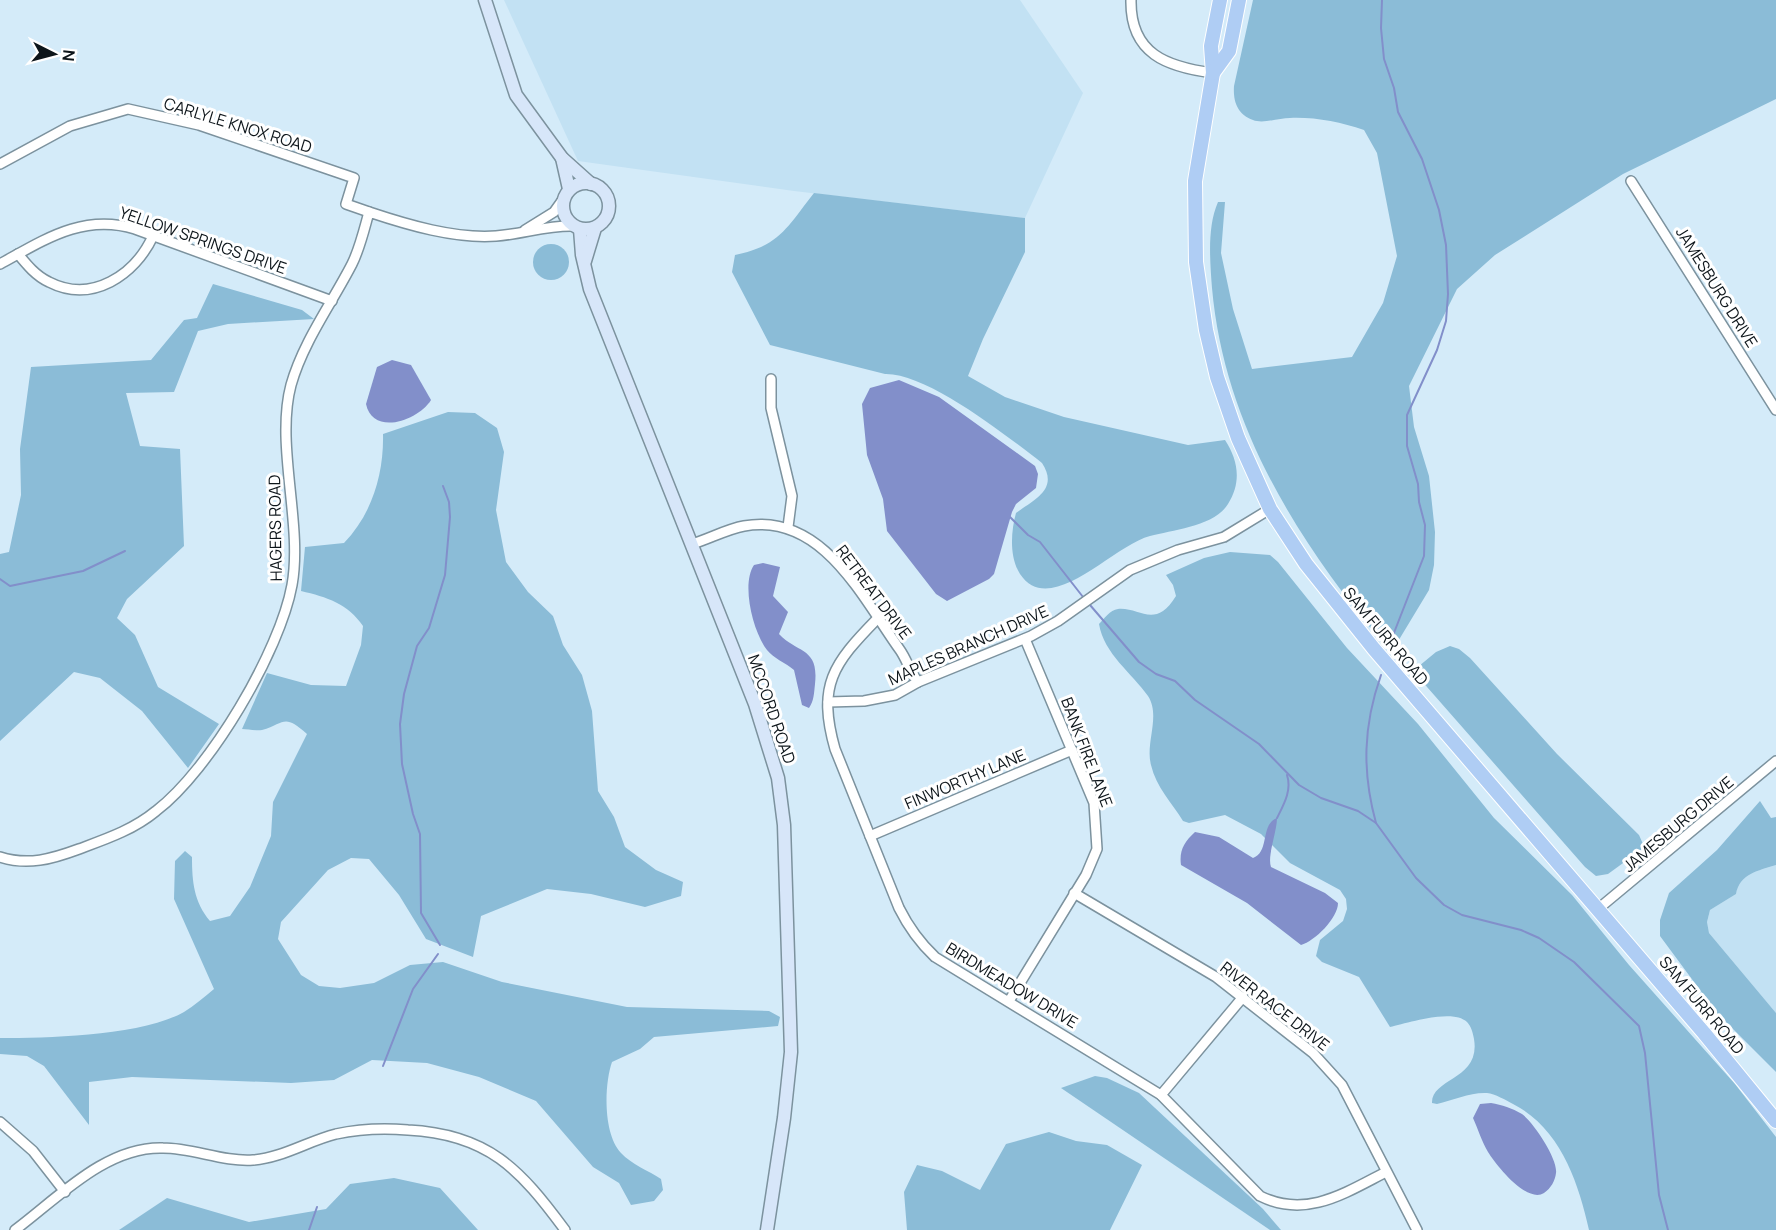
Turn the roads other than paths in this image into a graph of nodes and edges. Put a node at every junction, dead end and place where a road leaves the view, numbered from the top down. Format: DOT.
graph roads {
  1 [pos="485,0"];
  2 [pos="1131,0"];
  3 [pos="1220,0"];
  4 [pos="1239,0"];
  5 [pos="1213,73"];
  6 [pos="562,158"];
  7 [pos="0,164"];
  8 [pos="1631,181"];
  9 [pos="591,184"];
  10 [pos="567,194"];
  11 [pos="369,212"];
  12 [pos="577,227"];
  13 [pos="595,228"];
  14 [pos="525,230"];
  15 [pos="153,236"];
  16 [pos="18,254"];
  17 [pos="585,261"];
  18 [pos="0,264"];
  19 [pos="332,301"];
  20 [pos="771,379"];
  21 [pos="1776,410"];
  22 [pos="1270,509"];
  23 [pos="788,527"];
  24 [pos="692,544"];
  25 [pos="877,619"];
  26 [pos="1025,639"];
  27 [pos="918,682"];
  28 [pos="828,702"];
  29 [pos="1072,750"];
  30 [pos="1776,761"];
  31 [pos="870,836"];
  32 [pos="0,856"];
  33 [pos="1074,893"];
  34 [pos="1598,909"];
  35 [pos="1243,997"];
  36 [pos="1009,1001"];
  37 [pos="1161,1095"];
  38 [pos="1776,1121"];
  39 [pos="0,1122"];
  40 [pos="1386,1172"];
  41 [pos="65,1192"];
  42 [pos="15,1230"];
  43 [pos="565,1230"];
  44 [pos="767,1230"];
  45 [pos="1417,1230"];
  1 -- 6 [label="street, MCCORD ROAD"];
  2 -- 5 [label="street"];
  3 -- 5 [label="main road, SAM FURR ROAD"];
  4 -- 5 [label="main road, SAM FURR ROAD"];
  5 -- 22 [label="main road, SAM FURR ROAD"];
  6 -- 9 [label="street, MCCORD ROAD"];
  6 -- 10 [label="street, MCCORD ROAD"];
  7 -- 11 [label="street, CARLYLE KNOX ROAD"];
  8 -- 21 [label="street, JAMESBURG DRIVE"];
  9 -- 10 [label="street"];
  9 -- 13 [label="street, MCCORD ROAD"];
  10 -- 12 [label="street, MCCORD ROAD"];
  10 -- 14 [label="street"];
  11 -- 14 [label="street"];
  11 -- 19 [label="street, HAGERS ROAD"];
  12 -- 13 [label="street"];
  12 -- 14 [label="street"];
  12 -- 17 [label="street, MCCORD ROAD"];
  13 -- 17 [label="street, MCCORD ROAD"];
  15 -- 16 [label="street, YELLOW SPRINGS DRIVE"];
  15 -- 16 [label="street"];
  15 -- 19 [label="street, YELLOW SPRINGS DRIVE"];
  16 -- 18 [label="street, YELLOW SPRINGS DRIVE"];
  17 -- 24 [label="street, MCCORD ROAD"];
  19 -- 32 [label="street, HAGERS ROAD"];
  20 -- 23 [label="street"];
  22 -- 26 [label="street, MAPLES BRANCH DRIVE"];
  22 -- 34 [label="main road, SAM FURR ROAD"];
  23 -- 24 [label="street, RETREAT DRIVE"];
  23 -- 25 [label="street, RETREAT DRIVE"];
  24 -- 44 [label="street, MCCORD ROAD"];
  25 -- 27 [label="street, RETREAT DRIVE"];
  25 -- 28 [label="street, BIRDMEADOW DRIVE"];
  26 -- 27 [label="street, MAPLES BRANCH DRIVE"];
  26 -- 29 [label="street, BANK FIRE LANE"];
  27 -- 28 [label="street, MAPLES BRANCH DRIVE"];
  28 -- 31 [label="street, BIRDMEADOW DRIVE"];
  29 -- 31 [label="street, FINWORTHY LANE"];
  29 -- 33 [label="street, BANK FIRE LANE"];
  30 -- 34 [label="street, JAMESBURG DRIVE"];
  31 -- 36 [label="street, BIRDMEADOW DRIVE"];
  33 -- 35 [label="street, RIVER RACE DRIVE"];
  33 -- 36 [label="street, BANK FIRE LANE"];
  34 -- 38 [label="main road, SAM FURR ROAD"];
  35 -- 37 [label="street"];
  35 -- 40 [label="street, RIVER RACE DRIVE"];
  36 -- 37 [label="street, BIRDMEADOW DRIVE"];
  37 -- 40 [label="street, BIRDMEADOW DRIVE"];
  39 -- 41 [label="street"];
  40 -- 45 [label="street, RIVER RACE DRIVE"];
  41 -- 42 [label="street"];
  41 -- 43 [label="street"];
}
